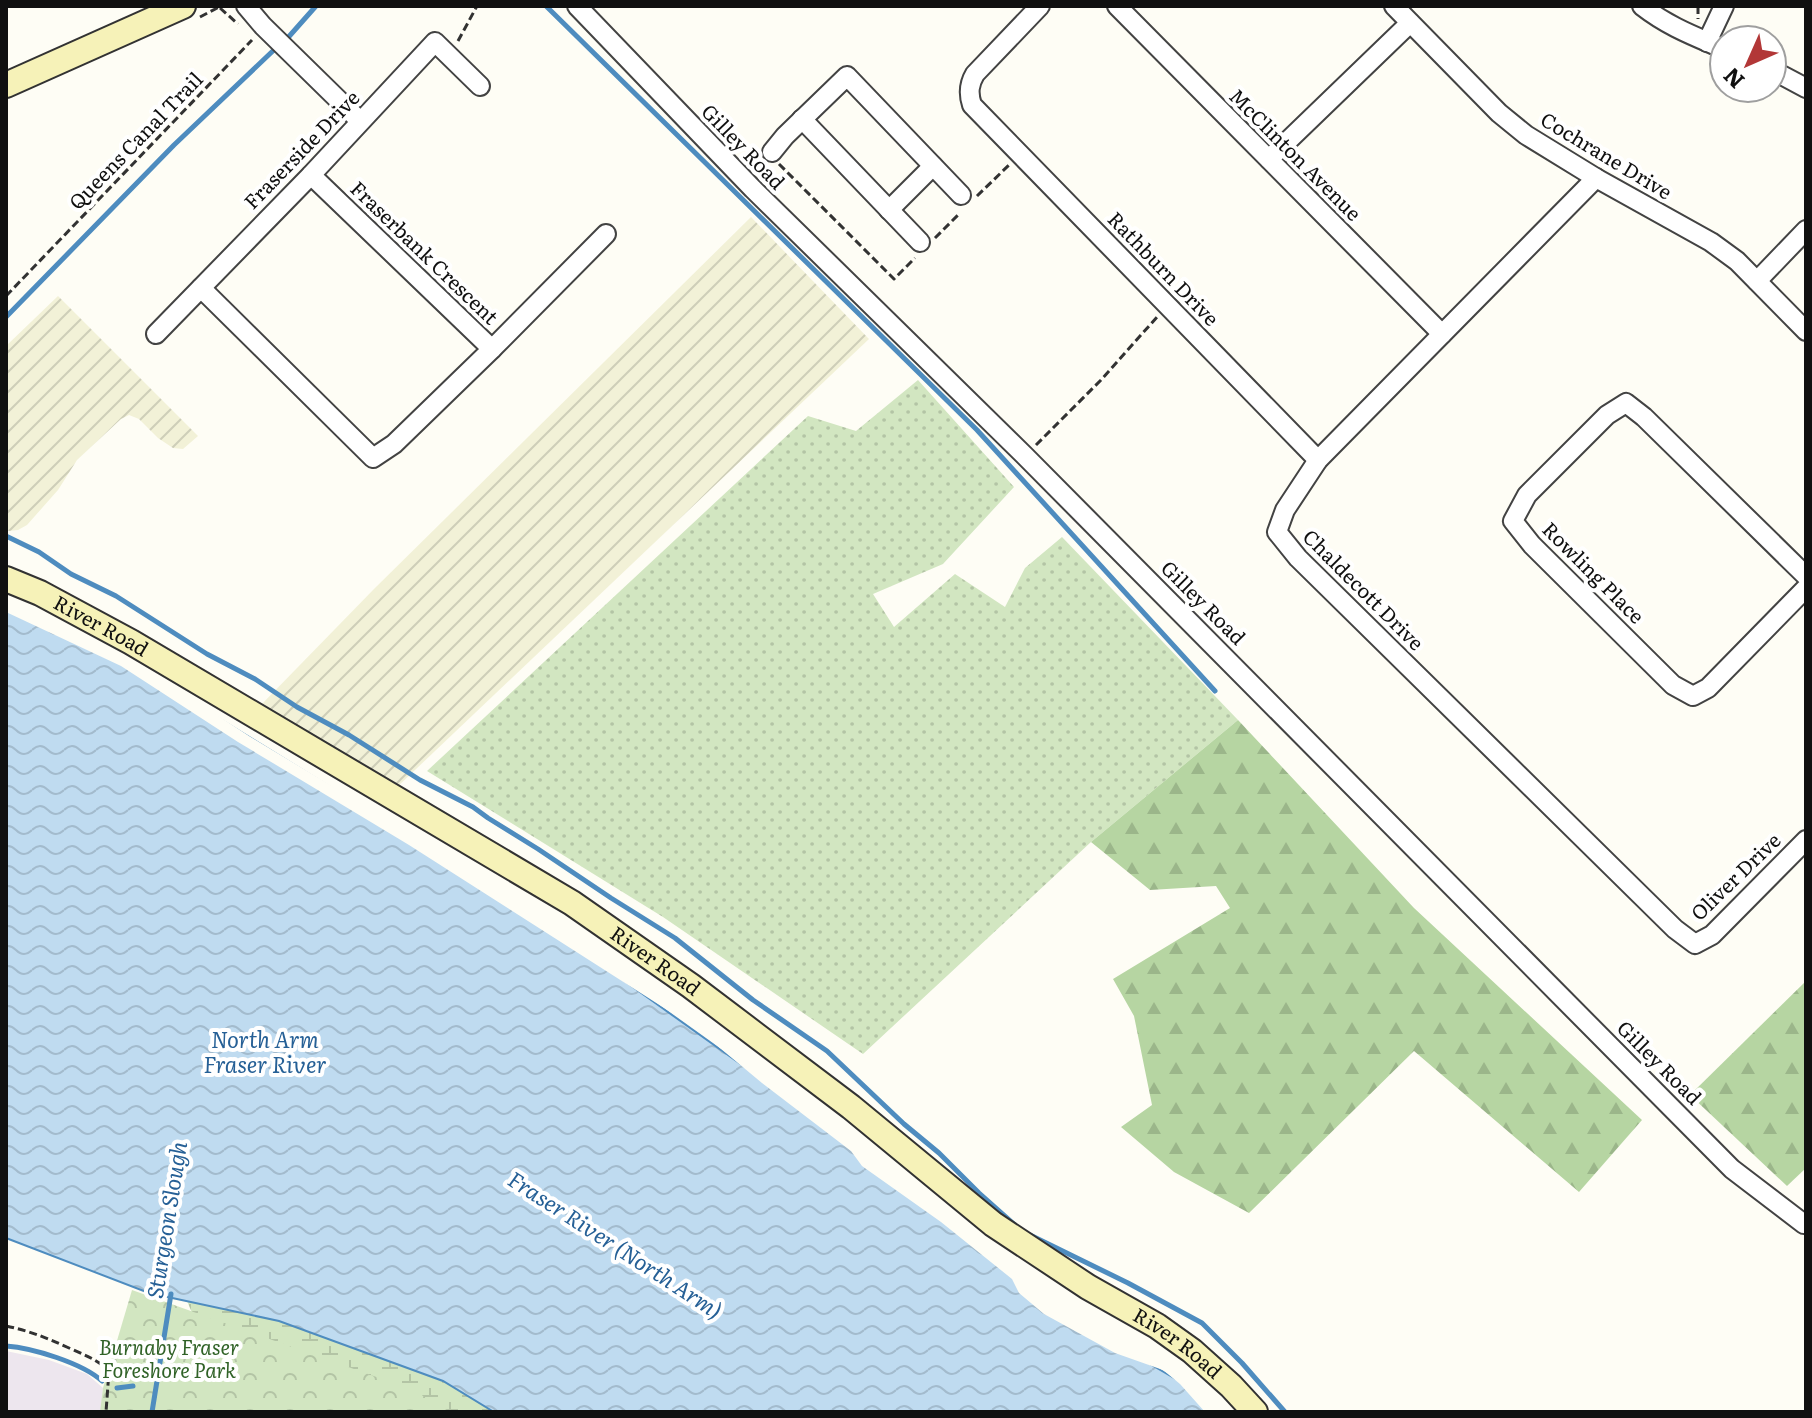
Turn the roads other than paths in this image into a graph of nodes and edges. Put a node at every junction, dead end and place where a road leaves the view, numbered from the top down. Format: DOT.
graph roads {
  1 [pos="183,6"];
  2 [pos="246,6"];
  3 [pos="577,6"];
  4 [pos="1040,6"];
  5 [pos="1117,6"];
  6 [pos="1394,6"];
  7 [pos="1642,6"];
  8 [pos="1410,23"];
  9 [pos="1708,42"];
  10 [pos="1788,78"];
  11 [pos="6,85"];
  12 [pos="480,86"];
  13 [pos="1806,88"];
  14 [pos="802,119"];
  15 [pos="360,121"];
  16 [pos="772,152"];
  17 [pos="1269,159"];
  18 [pos="933,166"];
  19 [pos="311,175"];
  20 [pos="1596,178"];
  21 [pos="961,195"];
  22 [pos="889,210"];
  23 [pos="1806,230"];
  24 [pos="606,234"];
  25 [pos="920,242"];
  26 [pos="1757,281"];
  27 [pos="201,288"];
  28 [pos="1806,331"];
  29 [pos="156,334"];
  30 [pos="1442,334"];
  31 [pos="492,349"];
  32 [pos="1318,460"];
  33 [pos="1806,576"];
  34 [pos="6,579"];
  35 [pos="1806,588"];
  36 [pos="1806,840"];
  37 [pos="1695,944"];
  38 [pos="1804,1224"];
  39 [pos="1255,1412"];
  1 -- 11 [label="street"];
  2 -- 15 [label="street"];
  3 -- 38 [label="street, Gilley Road"];
  4 -- 32 [label="street, Rathburn Drive"];
  5 -- 17 [label="street, McClinton Avenue"];
  6 -- 8 [label="street, Cochrane Drive"];
  7 -- 9 [label="street"];
  8 -- 17 [label="street"];
  8 -- 20 [label="street, Cochrane Drive"];
  10 -- 13 [label="street"];
  12 -- 15 [label="street, Fraserside Drive"];
  14 -- 16 [label="street"];
  14 -- 18 [label="street"];
  14 -- 22 [label="street"];
  15 -- 19 [label="street, Fraserside Drive"];
  17 -- 30 [label="street, McClinton Avenue"];
  18 -- 21 [label="street"];
  18 -- 22 [label="street"];
  19 -- 27 [label="street, Fraserside Drive"];
  19 -- 31 [label="street, Fraserbank Crescent"];
  20 -- 26 [label="street, Cochrane Drive"];
  20 -- 30 [label="street, Chaldecott Drive"];
  22 -- 25 [label="street"];
  23 -- 26 [label="street"];
  24 -- 31 [label="street"];
  26 -- 28 [label="street, Cochrane Drive"];
  27 -- 29 [label="street, Fraserside Drive"];
  27 -- 31 [label="street, Fraserbank Crescent"];
  30 -- 32 [label="street, Chaldecott Drive"];
  32 -- 37 [label="street, Chaldecott Drive"];
  33 -- 35 [label="street, Rowling Place"];
  34 -- 39 [label="street, River Road"];
  36 -- 37 [label="street, Oliver Drive"];
}
